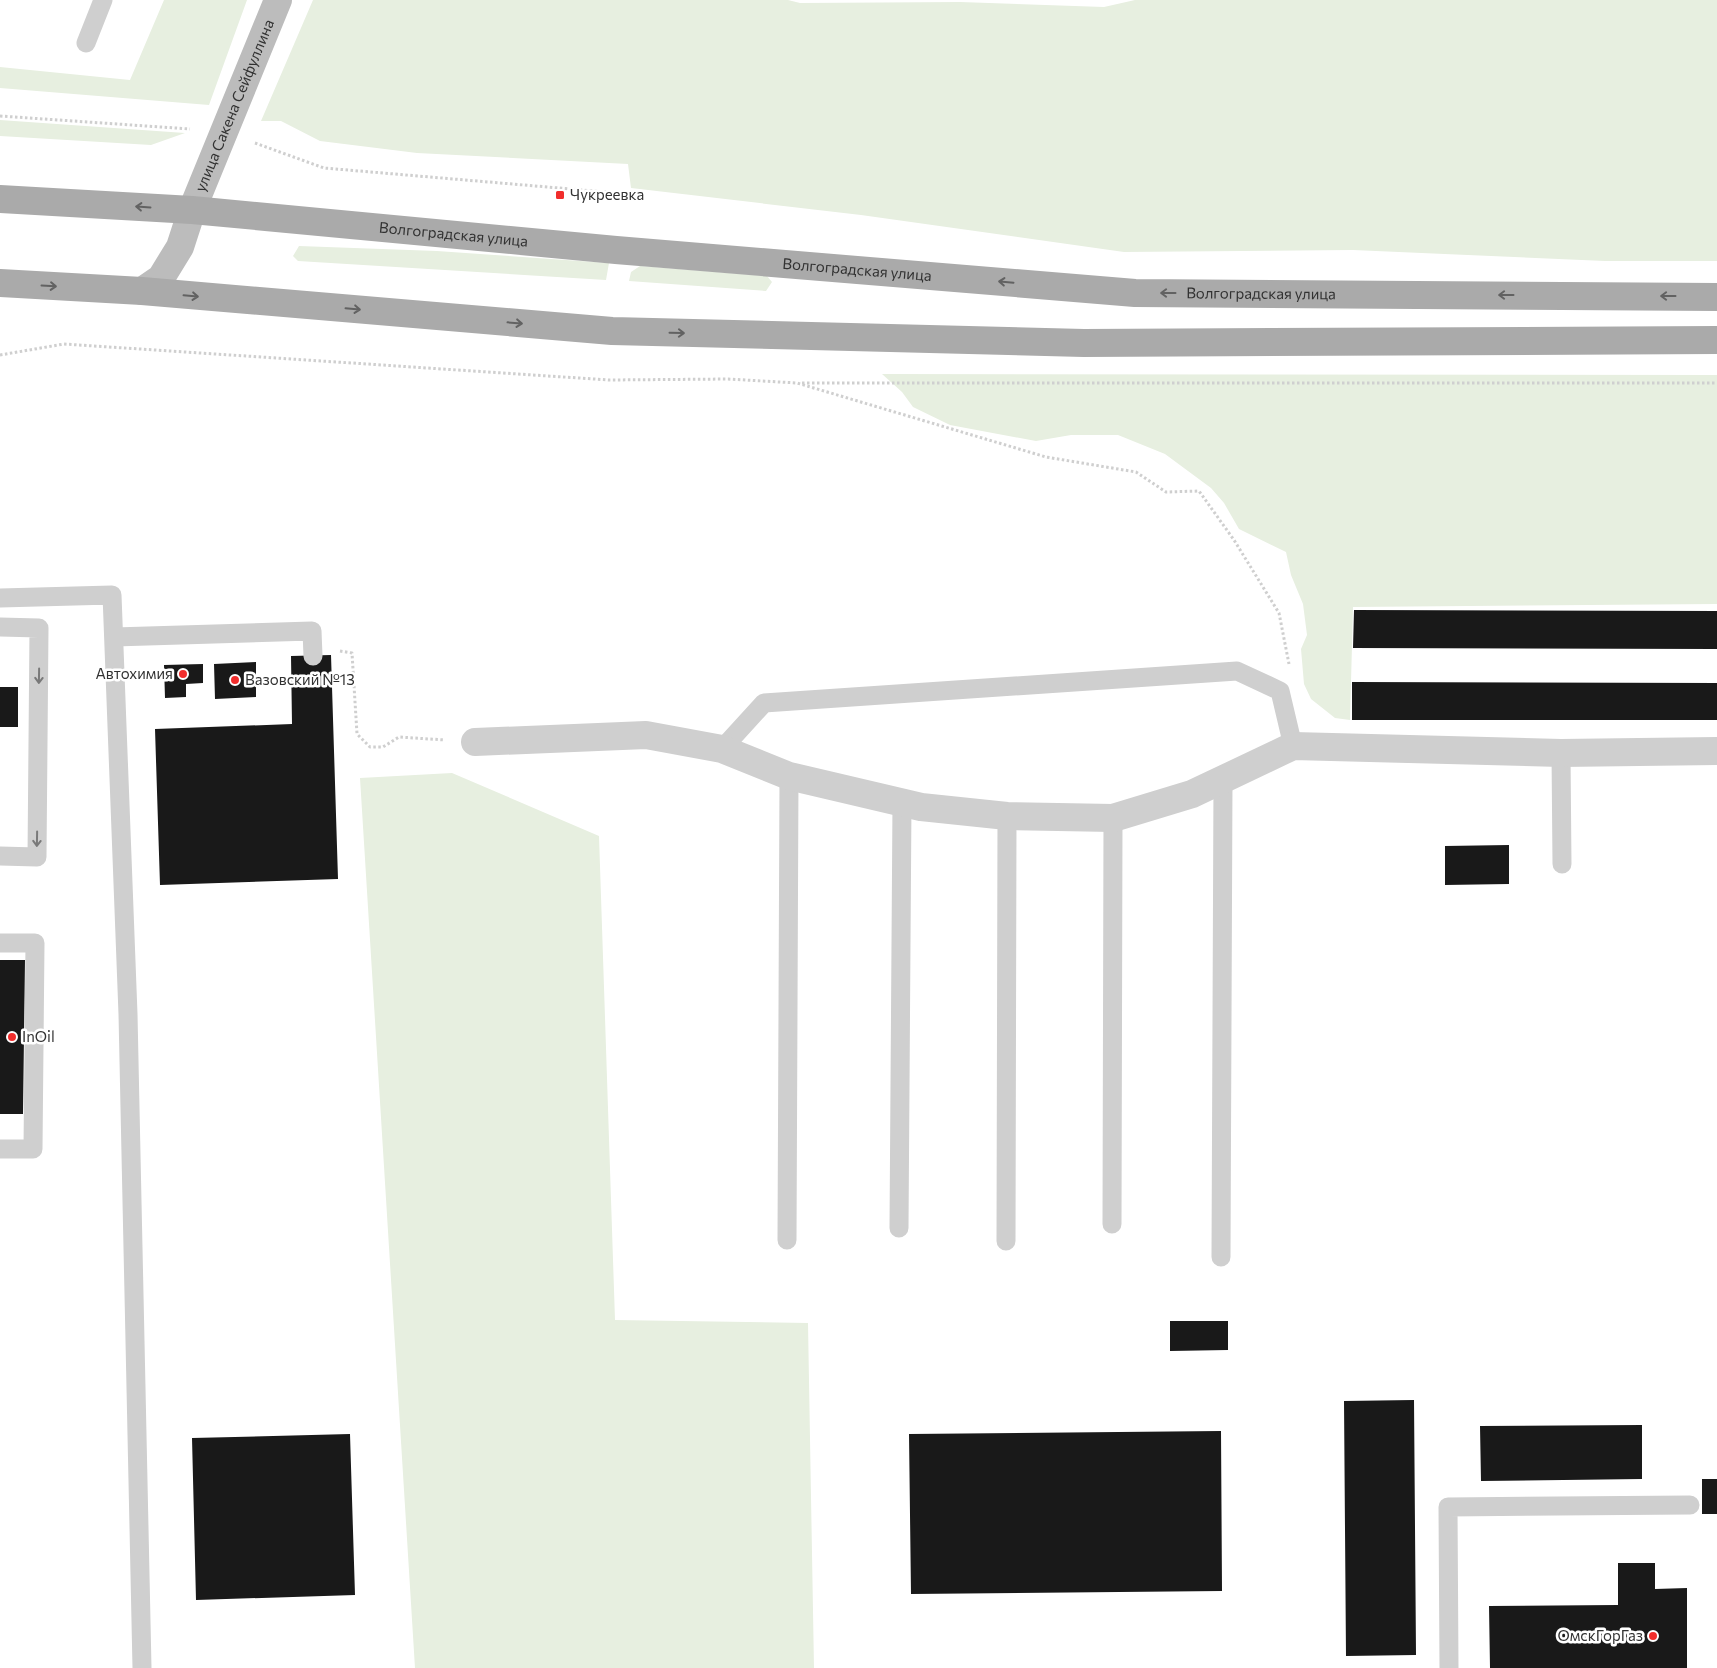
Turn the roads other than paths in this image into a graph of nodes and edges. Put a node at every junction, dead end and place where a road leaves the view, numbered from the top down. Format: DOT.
graph roads {
  1 [pos="102,0"];
  2 [pos="278,0"];
  3 [pos="86,44"];
  4 [pos="0,199"];
  5 [pos="192,210"];
  6 [pos="0,283"];
  7 [pos="142,291"];
  8 [pos="1717,297"];
  9 [pos="1717,340"];
  10 [pos="0,598"];
  11 [pos="0,627"];
  12 [pos="114,637"];
  13 [pos="313,651"];
  14 [pos="475,742"];
  15 [pos="1293,746"];
  16 [pos="722,749"];
  17 [pos="1717,751"];
  18 [pos="1561,752"];
  19 [pos="789,776"];
  20 [pos="1223,780"];
  21 [pos="902,802"];
  22 [pos="1007,816"];
  23 [pos="1113,818"];
  24 [pos="0,856"];
  25 [pos="1562,864"];
  26 [pos="0,943"];
  27 [pos="0,1149"];
  28 [pos="1112,1224"];
  29 [pos="899,1228"];
  30 [pos="787,1240"];
  31 [pos="1006,1241"];
  32 [pos="1221,1257"];
  33 [pos="1690,1505"];
  34 [pos="142,1668"];
  35 [pos="1449,1668"];
  1 -- 3 [label="lane"];
  2 -- 5 [label="main road, улица Сакена Сейфуллина"];
  5 -- 4 [label="main road, Волгоградская улица, one-way"];
  5 -- 7 [label="main road, улица Сакена Сейфуллина"];
  8 -- 5 [label="main road, Волгоградская улица, one-way"];
  6 -- 7 [label="main road, one-way"];
  7 -- 9 [label="main road, one-way"];
  10 -- 12 [label="lane"];
  11 -- 24 [label="lane, one-way"];
  12 -- 13 [label="lane"];
  12 -- 34 [label="lane"];
  14 -- 16 [label="street"];
  15 -- 16 [label="lane"];
  15 -- 18 [label="street"];
  15 -- 20 [label="street"];
  16 -- 19 [label="street"];
  17 -- 18 [label="street"];
  18 -- 25 [label="lane"];
  19 -- 21 [label="street"];
  19 -- 30 [label="lane"];
  20 -- 23 [label="street"];
  20 -- 32 [label="lane"];
  21 -- 22 [label="street"];
  21 -- 29 [label="lane"];
  22 -- 23 [label="street"];
  22 -- 31 [label="lane"];
  23 -- 28 [label="lane"];
  26 -- 27 [label="lane"];
  33 -- 35 [label="lane"];
}
